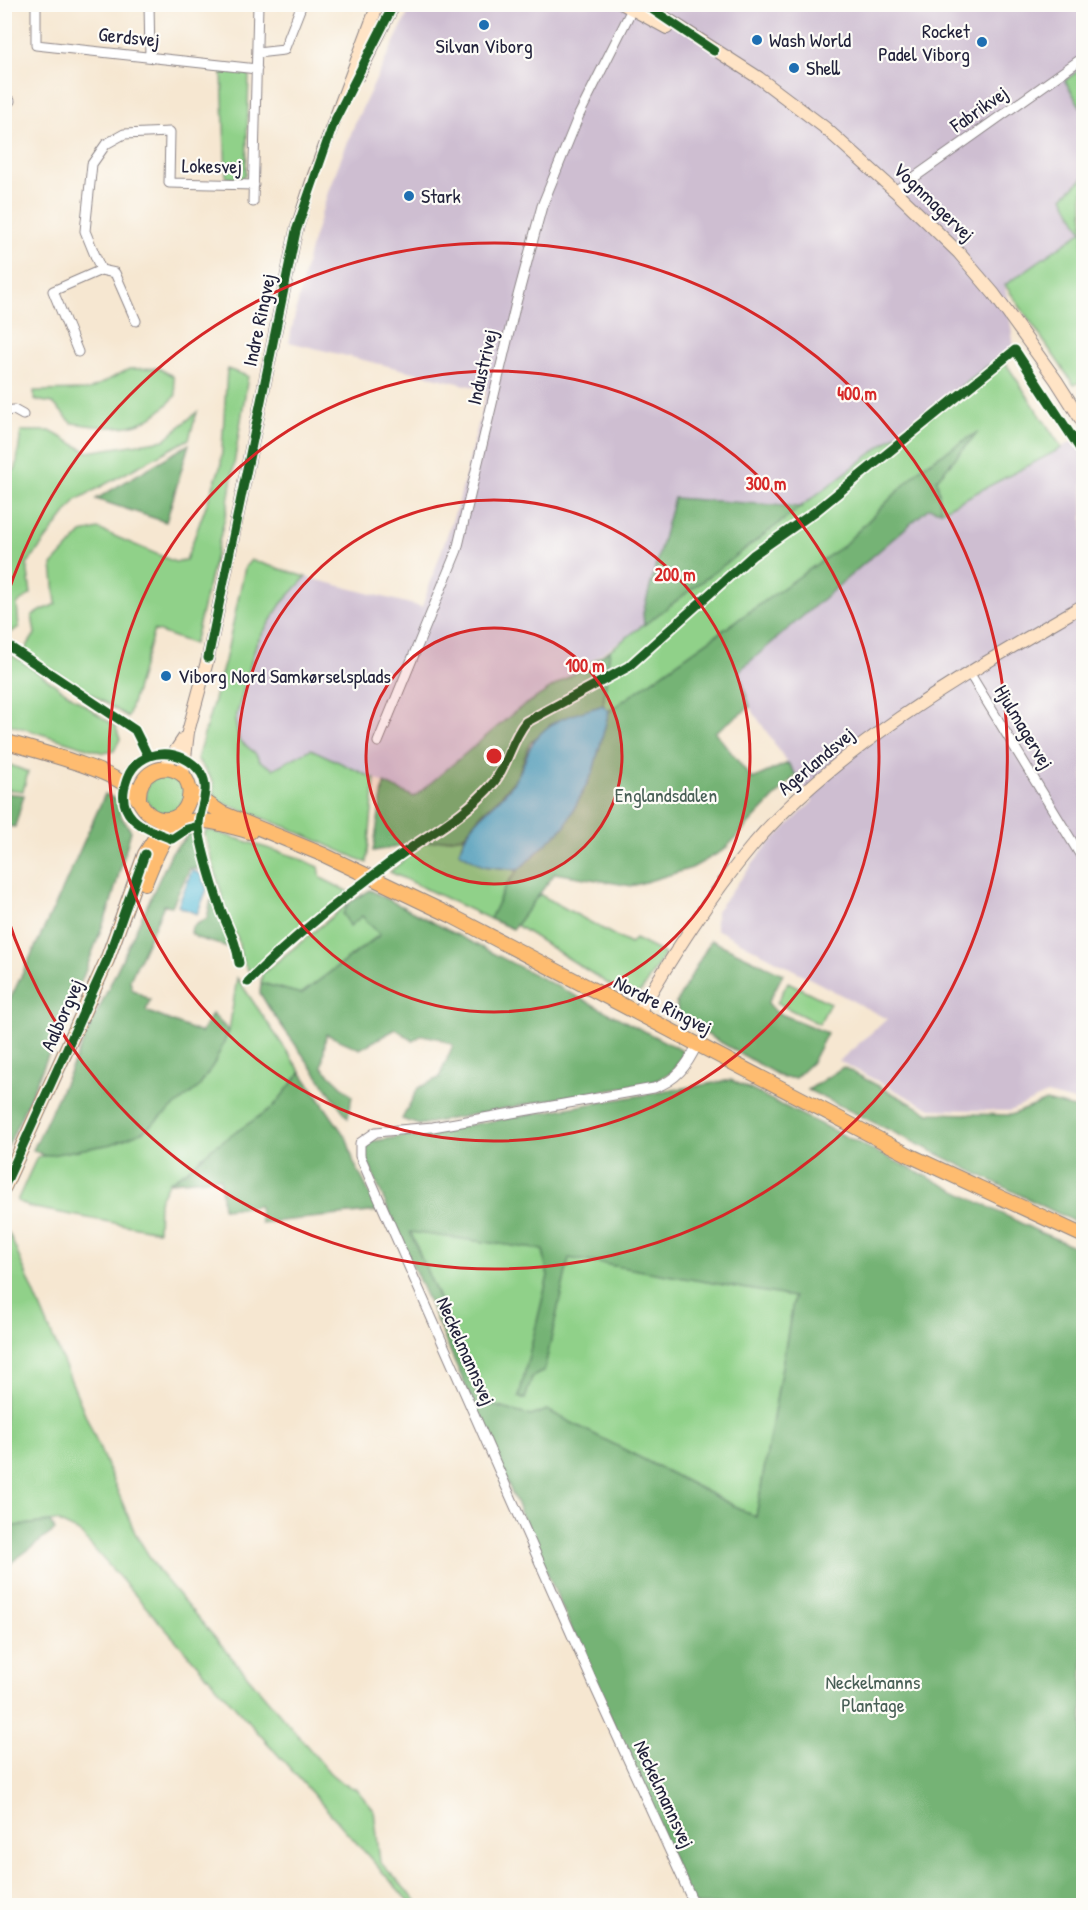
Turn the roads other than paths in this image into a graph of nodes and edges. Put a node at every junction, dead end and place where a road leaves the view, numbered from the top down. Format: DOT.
graph roads {
  1 [pos="36,4"];
  2 [pos="149,4"];
  3 [pos="258,4"];
  4 [pos="302,4"];
  5 [pos="378,4"];
  6 [pos="394,4"];
  7 [pos="644,4"];
  8 [pos="630,6"];
  9 [pos="714,51"];
  10 [pos="257,53"];
  11 [pos="150,57"];
  12 [pos="1083,57"];
  13 [pos="257,69"];
  14 [pos="334,122"];
  15 [pos="254,185"];
  16 [pos="895,191"];
  17 [pos="253,202"];
  18 [pos="101,270"];
  19 [pos="136,321"];
  20 [pos="78,351"];
  21 [pos="4,411"];
  22 [pos="23,415"];
  23 [pos="1083,424"];
  24 [pos="1083,605"];
  25 [pos="970,674"];
  26 [pos="188,732"];
  27 [pos="4,741"];
  28 [pos="378,742"];
  29 [pos="164,768"];
  30 [pos="103,774"];
  31 [pos="183,775"];
  32 [pos="146,776"];
  33 [pos="191,792"];
  34 [pos="139,798"];
  35 [pos="184,810"];
  36 [pos="147,812"];
  37 [pos="222,813"];
  38 [pos="167,819"];
  39 [pos="145,854"];
  40 [pos="324,855"];
  41 [pos="1083,861"];
  42 [pos="106,960"];
  43 [pos="638,1014"];
  44 [pos="697,1045"];
  45 [pos="4,1187"];
  46 [pos="1083,1236"];
  47 [pos="695,1905"];
  1 -- 11 [label="street, Gerdsvej"];
  2 -- 11 [label="street"];
  3 -- 10 [label="street"];
  4 -- 10 [label="street"];
  5 -- 14 [label="street, Indre Ringvej"];
  6 -- 14 [label="street, Indre Ringvej"];
  7 -- 9 [label="street, Vognmagervej"];
  8 -- 9 [label="street, Vognmagervej"];
  8 -- 28 [label="street, Industrivej"];
  9 -- 16 [label="street, Vognmagervej"];
  10 -- 13 [label="street"];
  11 -- 13 [label="street, Gerdsvej"];
  12 -- 16 [label="street, Fabrikvej"];
  13 -- 15 [label="street"];
  14 -- 26 [label="street, Indre Ringvej"];
  15 -- 17 [label="street"];
  15 -- 18 [label="street, Lokesvej"];
  16 -- 23 [label="street, Vognmagervej"];
  18 -- 19 [label="street, Lokesvej"];
  18 -- 20 [label="street"];
  21 -- 22 [label="street"];
  24 -- 25 [label="street, Agerlandsvej"];
  25 -- 41 [label="street, Hjulmagervej"];
  25 -- 43 [label="street, Agerlandsvej"];
  26 -- 29 [label="street, Indre Ringvej"];
  26 -- 31 [label="street, Indre Ringvej"];
  27 -- 30 [label="main road"];
  29 -- 31 [label="main road"];
  29 -- 32 [label="main road"];
  30 -- 32 [label="main road"];
  30 -- 34 [label="main road"];
  31 -- 33 [label="main road"];
  32 -- 34 [label="main road"];
  33 -- 35 [label="main road"];
  33 -- 37 [label="main road, Nordre Ringvej"];
  34 -- 36 [label="main road"];
  35 -- 37 [label="main road, Nordre Ringvej"];
  35 -- 38 [label="main road"];
  36 -- 38 [label="main road"];
  36 -- 39 [label="main road, Aalborgvej"];
  37 -- 40 [label="main road, Nordre Ringvej"];
  38 -- 39 [label="main road, Aalborgvej"];
  39 -- 42 [label="main road, Aalborgvej"];
  40 -- 42 [label="main road"];
  40 -- 43 [label="main road, Nordre Ringvej"];
  42 -- 45 [label="main road, Aalborgvej"];
  43 -- 44 [label="main road, Nordre Ringvej"];
  44 -- 46 [label="main road, Nordre Ringvej"];
  44 -- 47 [label="street, Neckelmannsvej"];
}
